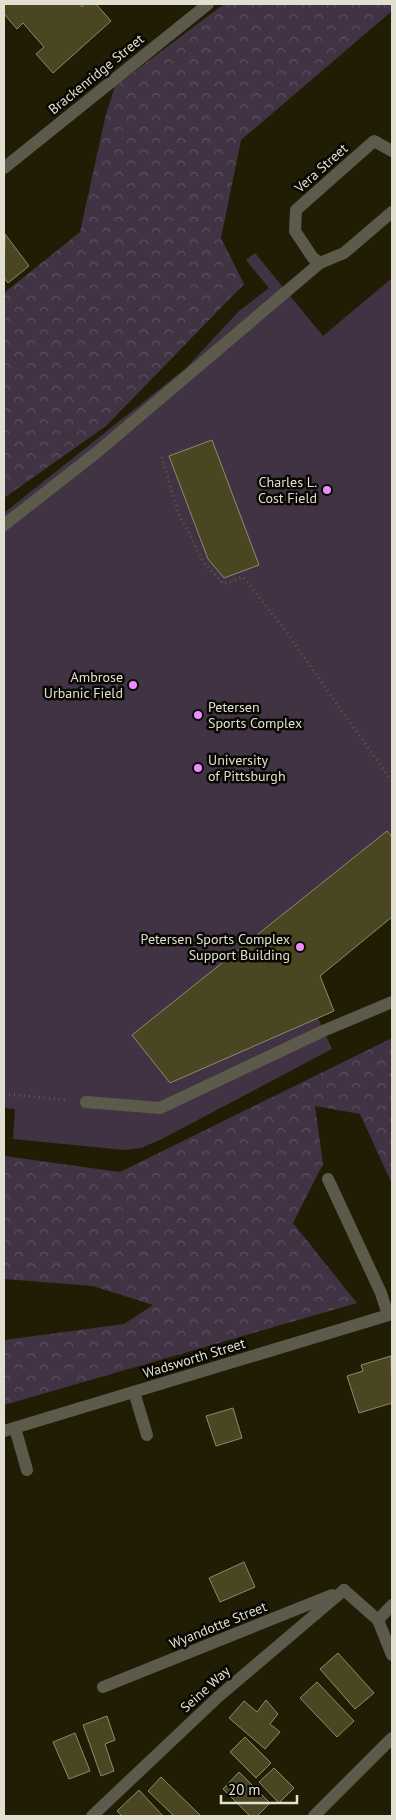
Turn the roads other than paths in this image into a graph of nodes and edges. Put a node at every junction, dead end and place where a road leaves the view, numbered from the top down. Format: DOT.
graph roads {
  1 [pos="208,4"];
  2 [pos="392,151"];
  3 [pos="4,168"];
  4 [pos="392,212"];
  5 [pos="320,263"];
  6 [pos="4,525"];
  7 [pos="392,1002"];
  8 [pos="86,1102"];
  9 [pos="328,1179"];
  10 [pos="390,1314"];
  11 [pos="134,1392"];
  12 [pos="9,1430"];
  13 [pos="147,1435"];
  14 [pos="27,1470"];
  15 [pos="344,1590"];
  16 [pos="392,1605"];
  17 [pos="378,1620"];
  18 [pos="392,1655"];
  19 [pos="103,1688"];
  20 [pos="392,1738"];
  21 [pos="92,1816"];
  22 [pos="314,1816"];
  1 -- 3 [label="street, Brackenridge Street"];
  2 -- 5 [label="street, Vera Street"];
  4 -- 5 [label="street"];
  5 -- 6 [label="street"];
  7 -- 8 [label="street"];
  9 -- 10 [label="street"];
  10 -- 11 [label="street, Wadsworth Street"];
  11 -- 12 [label="street, Wadsworth Street"];
  11 -- 13 [label="street"];
  12 -- 14 [label="street"];
  15 -- 17 [label="street"];
  15 -- 19 [label="street, Wyandotte Street"];
  15 -- 21 [label="street, Seine Way"];
  16 -- 17 [label="street"];
  17 -- 18 [label="street"];
  20 -- 22 [label="street"];
}
